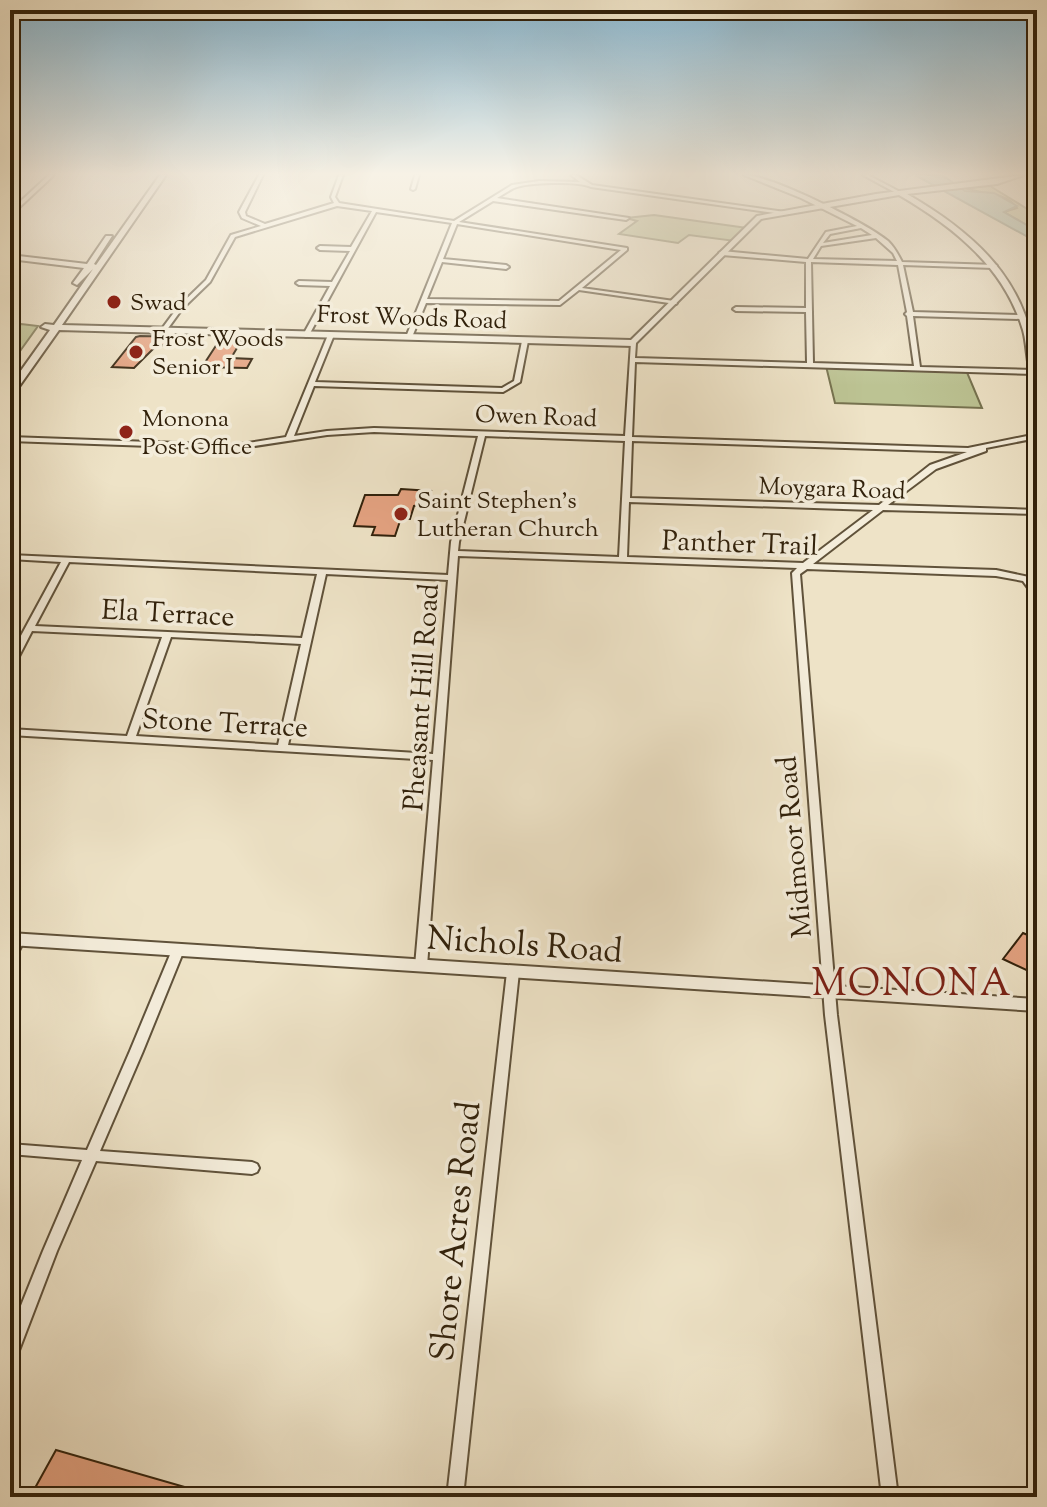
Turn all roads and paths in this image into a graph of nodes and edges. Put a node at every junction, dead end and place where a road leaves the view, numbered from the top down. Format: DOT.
graph roads {
  1 [pos="104,245"];
  2 [pos="116,245"];
  3 [pos="227,245"];
  4 [pos="355,245"];
  5 [pos="445,245"];
  6 [pos="605,245"];
  7 [pos="730,245"];
  8 [pos="819,245"];
  9 [pos="888,245"];
  10 [pos="976,245"];
  11 [pos="320,248"];
  12 [pos="353,249"];
  13 [pos="722,253"];
  14 [pos="10,257"];
  15 [pos="439,260"];
  16 [pos="809,261"];
  17 [pos="900,263"];
  18 [pos="89,266"];
  19 [pos="994,266"];
  20 [pos="101,267"];
  21 [pos="506,267"];
  22 [pos="299,283"];
  23 [pos="334,284"];
  24 [pos="580,289"];
  25 [pos="423,301"];
  26 [pos="674,303"];
  27 [pos="736,309"];
  28 [pos="807,310"];
  29 [pos="908,314"];
  30 [pos="1021,317"];
  31 [pos="45,327"];
  32 [pos="56,327"];
  33 [pos="164,330"];
  34 [pos="306,335"];
  35 [pos="331,335"];
  36 [pos="409,337"];
  37 [pos="525,341"];
  38 [pos="633,343"];
  39 [pos="633,360"];
  40 [pos="810,365"];
  41 [pos="917,368"];
  42 [pos="1034,372"];
  43 [pos="10,378"];
  44 [pos="1037,383"];
  45 [pos="312,384"];
  46 [pos="10,393"];
  47 [pos="482,434"];
  48 [pos="1037,436"];
  49 [pos="289,439"];
  50 [pos="629,439"];
  51 [pos="10,440"];
  52 [pos="952,454"];
  53 [pos="625,500"];
  54 [pos="877,510"];
  55 [pos="1037,512"];
  56 [pos="454,553"];
  57 [pos="10,557"];
  58 [pos="66,560"];
  59 [pos="623,560"];
  60 [pos="800,567"];
  61 [pos="322,572"];
  62 [pos="453,578"];
  63 [pos="1037,594"];
  64 [pos="29,628"];
  65 [pos="167,635"];
  66 [pos="305,641"];
  67 [pos="10,664"];
  68 [pos="10,732"];
  69 [pos="130,740"];
  70 [pos="282,748"];
  71 [pos="438,757"];
  72 [pos="15,939"];
  73 [pos="178,950"];
  74 [pos="10,957"];
  75 [pos="421,966"];
  76 [pos="513,972"];
  77 [pos="829,993"];
  78 [pos="1037,1005"];
  79 [pos="10,1149"];
  80 [pos="92,1155"];
  81 [pos="252,1168"];
  82 [pos="10,1353"];
  83 [pos="455,1497"];
  84 [pos="890,1497"];
  1 -- 18 [label="street"];
  2 -- 20 [label="street"];
  3 -- 33 [label="street"];
  4 -- 12 [label="street"];
  5 -- 15 [label="street"];
  6 -- 24 [label="street"];
  7 -- 13 [label="street"];
  8 -- 16 [label="street"];
  9 -- 17 [label="street"];
  10 -- 19 [label="street"];
  11 -- 12 [label="street"];
  12 -- 23 [label="street"];
  13 -- 16 [label="street"];
  13 -- 26 [label="street"];
  14 -- 18 [label="street"];
  15 -- 21 [label="street"];
  15 -- 25 [label="street"];
  16 -- 17 [label="street"];
  16 -- 28 [label="street"];
  17 -- 19 [label="street"];
  17 -- 29 [label="street"];
  18 -- 20 [label="street"];
  18 -- 31 [label="street"];
  19 -- 30 [label="street"];
  20 -- 32 [label="street"];
  22 -- 23 [label="street"];
  23 -- 34 [label="street"];
  24 -- 25 [label="street"];
  24 -- 26 [label="street"];
  25 -- 36 [label="street"];
  26 -- 38 [label="street"];
  27 -- 28 [label="street"];
  28 -- 40 [label="street"];
  29 -- 30 [label="street"];
  29 -- 41 [label="street"];
  30 -- 42 [label="street"];
  31 -- 32 [label="street, Frost Woods Road"];
  31 -- 43 [label="street"];
  32 -- 33 [label="street, Frost Woods Road"];
  32 -- 46 [label="street"];
  33 -- 34 [label="street, Frost Woods Road"];
  34 -- 35 [label="street, Frost Woods Road"];
  35 -- 36 [label="street, Frost Woods Road"];
  35 -- 45 [label="street"];
  36 -- 37 [label="street, Frost Woods Road"];
  37 -- 38 [label="street, Frost Woods Road"];
  37 -- 45 [label="street"];
  38 -- 39 [label="street"];
  39 -- 40 [label="street"];
  39 -- 50 [label="street"];
  40 -- 41 [label="street"];
  41 -- 42 [label="street"];
  42 -- 44 [label="street"];
  45 -- 49 [label="street"];
  47 -- 49 [label="street, Owen Road"];
  47 -- 50 [label="street, Owen Road"];
  47 -- 56 [label="street, Pheasant Hill Road"];
  48 -- 52 [label="street"];
  49 -- 51 [label="street, Owen Road"];
  50 -- 52 [label="street, Owen Road"];
  50 -- 53 [label="street"];
  52 -- 54 [label="street"];
  53 -- 54 [label="street, Moygara Road"];
  53 -- 59 [label="street"];
  54 -- 55 [label="street, Moygara Road"];
  54 -- 60 [label="street"];
  56 -- 59 [label="street, Panther Trail"];
  56 -- 62 [label="street, Pheasant Hill Road"];
  57 -- 58 [label="street"];
  58 -- 61 [label="street"];
  58 -- 64 [label="street"];
  59 -- 60 [label="street, Panther Trail"];
  60 -- 63 [label="street, Panther Trail"];
  60 -- 77 [label="street, Midmoor Road"];
  61 -- 62 [label="street"];
  61 -- 66 [label="street"];
  62 -- 71 [label="street, Pheasant Hill Road"];
  64 -- 65 [label="street, Ela Terrace"];
  64 -- 67 [label="street"];
  65 -- 66 [label="street, Ela Terrace"];
  65 -- 69 [label="street"];
  66 -- 70 [label="street"];
  68 -- 69 [label="street, Stone Terrace"];
  69 -- 70 [label="street, Stone Terrace"];
  70 -- 71 [label="street, Stone Terrace"];
  71 -- 75 [label="street, Pheasant Hill Road"];
  72 -- 73 [label="street, Nichols Road"];
  72 -- 74 [label="street"];
  73 -- 75 [label="street, Nichols Road"];
  73 -- 80 [label="street"];
  75 -- 76 [label="street, Nichols Road"];
  76 -- 77 [label="street, Nichols Road"];
  76 -- 83 [label="street, Shore Acres Road"];
  77 -- 78 [label="street, Nichols Road"];
  77 -- 84 [label="street, Midmoor Road"];
  79 -- 80 [label="street"];
  80 -- 81 [label="street"];
  80 -- 82 [label="street"];
}
